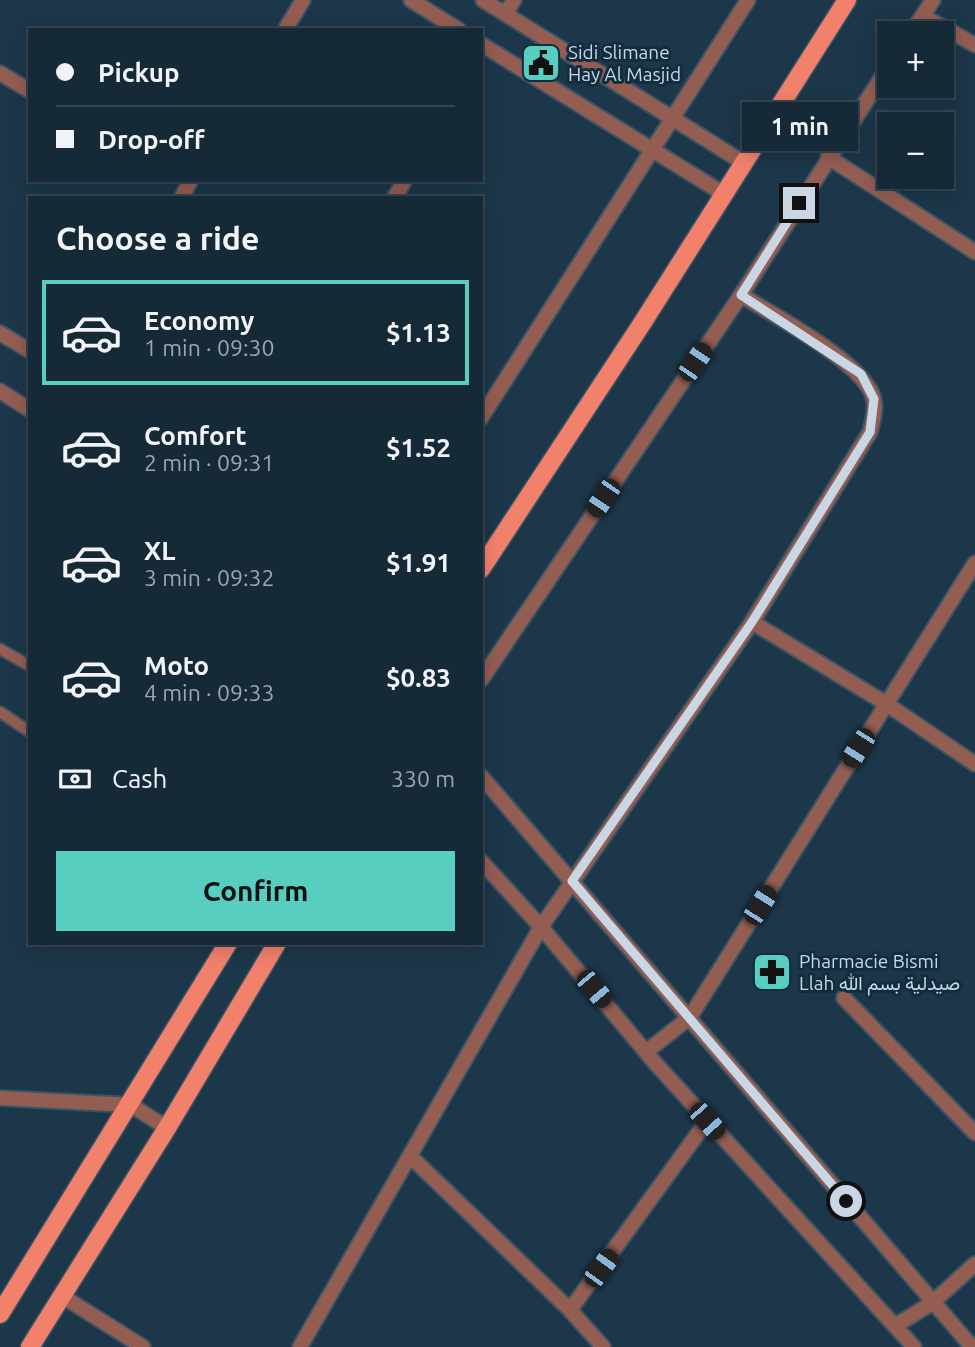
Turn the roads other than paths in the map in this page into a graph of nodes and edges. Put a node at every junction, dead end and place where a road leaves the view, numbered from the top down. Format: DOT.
graph roads {
  1 [pos="303,0"];
  2 [pos="411,0"];
  3 [pos="483,0"];
  4 [pos="514,0"];
  5 [pos="748,0"];
  6 [pos="847,0"];
  7 [pos="933,0"];
  8 [pos="505,14"];
  9 [pos="923,16"];
  10 [pos="919,21"];
  11 [pos="286,28"];
  12 [pos="456,28"];
  13 [pos="975,45"];
  14 [pos="484,50"];
  15 [pos="0,73"];
  16 [pos="877,84"];
  17 [pos="28,90"];
  18 [pos="673,119"];
  19 [pos="652,150"];
  20 [pos="828,157"];
  21 [pos="744,163"];
  22 [pos="724,194"];
  23 [pos="975,252"];
  24 [pos="741,295"];
  25 [pos="0,332"];
  26 [pos="28,350"];
  27 [pos="0,391"];
  28 [pos="28,409"];
  29 [pos="483,415"];
  30 [pos="975,564"];
  31 [pos="483,566"];
  32 [pos="752,622"];
  33 [pos="0,649"];
  34 [pos="28,665"];
  35 [pos="483,677"];
  36 [pos="886,703"];
  37 [pos="0,712"];
  38 [pos="28,731"];
  39 [pos="975,764"];
  40 [pos="483,778"];
  41 [pos="483,863"];
  42 [pos="572,881"];
  43 [pos="541,927"];
  44 [pos="227,945"];
  45 [pos="277,945"];
  46 [pos="844,998"];
  47 [pos="690,1017"];
  48 [pos="646,1052"];
  49 [pos="0,1098"];
  50 [pos="131,1105"];
  51 [pos="707,1121"];
  52 [pos="167,1128"];
  53 [pos="975,1133"];
  54 [pos="410,1156"];
  55 [pos="975,1264"];
  56 [pos="62,1296"];
  57 [pos="932,1303"];
  58 [pos="570,1310"];
  59 [pos="0,1314"];
  60 [pos="895,1326"];
  61 [pos="30,1347"];
  62 [pos="143,1347"];
  63 [pos="300,1347"];
  64 [pos="603,1347"];
  65 [pos="914,1347"];
  66 [pos="972,1347"];
  1 -- 11 [label="street"];
  2 -- 12 [label="street"];
  3 -- 8 [label="street"];
  4 -- 8 [label="street"];
  5 -- 18 [label="street"];
  6 -- 21 [label="main road"];
  7 -- 9 [label="street"];
  8 -- 18 [label="street"];
  9 -- 10 [label="street"];
  9 -- 13 [label="street"];
  14 -- 19 [label="street"];
  15 -- 17 [label="street"];
  16 -- 20 [label="street"];
  18 -- 19 [label="street"];
  18 -- 21 [label="street"];
  19 -- 22 [label="street"];
  19 -- 29 [label="street"];
  20 -- 23 [label="street"];
  20 -- 24 [label="street"];
  21 -- 22 [label="main road"];
  22 -- 31 [label="main road"];
  24 -- 32 [label="street"];
  24 -- 35 [label="street"];
  25 -- 26 [label="street"];
  27 -- 28 [label="street"];
  30 -- 36 [label="street"];
  32 -- 36 [label="street"];
  32 -- 42 [label="street"];
  33 -- 34 [label="lane"];
  36 -- 39 [label="street"];
  36 -- 47 [label="street"];
  37 -- 38 [label="lane"];
  40 -- 42 [label="street"];
  41 -- 43 [label="street"];
  42 -- 43 [label="street"];
  42 -- 47 [label="street"];
  43 -- 48 [label="street"];
  43 -- 54 [label="street"];
  44 -- 50 [label="main road"];
  45 -- 52 [label="main road"];
  46 -- 53 [label="street"];
  47 -- 48 [label="street"];
  47 -- 57 [label="street"];
  48 -- 51 [label="street"];
  49 -- 50 [label="street"];
  50 -- 52 [label="street"];
  50 -- 59 [label="main road"];
  51 -- 58 [label="street"];
  51 -- 60 [label="street"];
  52 -- 56 [label="main road"];
  54 -- 58 [label="street"];
  54 -- 63 [label="street"];
  55 -- 57 [label="street"];
  56 -- 61 [label="main road"];
  56 -- 62 [label="street"];
  57 -- 60 [label="street"];
  57 -- 66 [label="street"];
  58 -- 64 [label="street"];
  60 -- 65 [label="street"];
}
